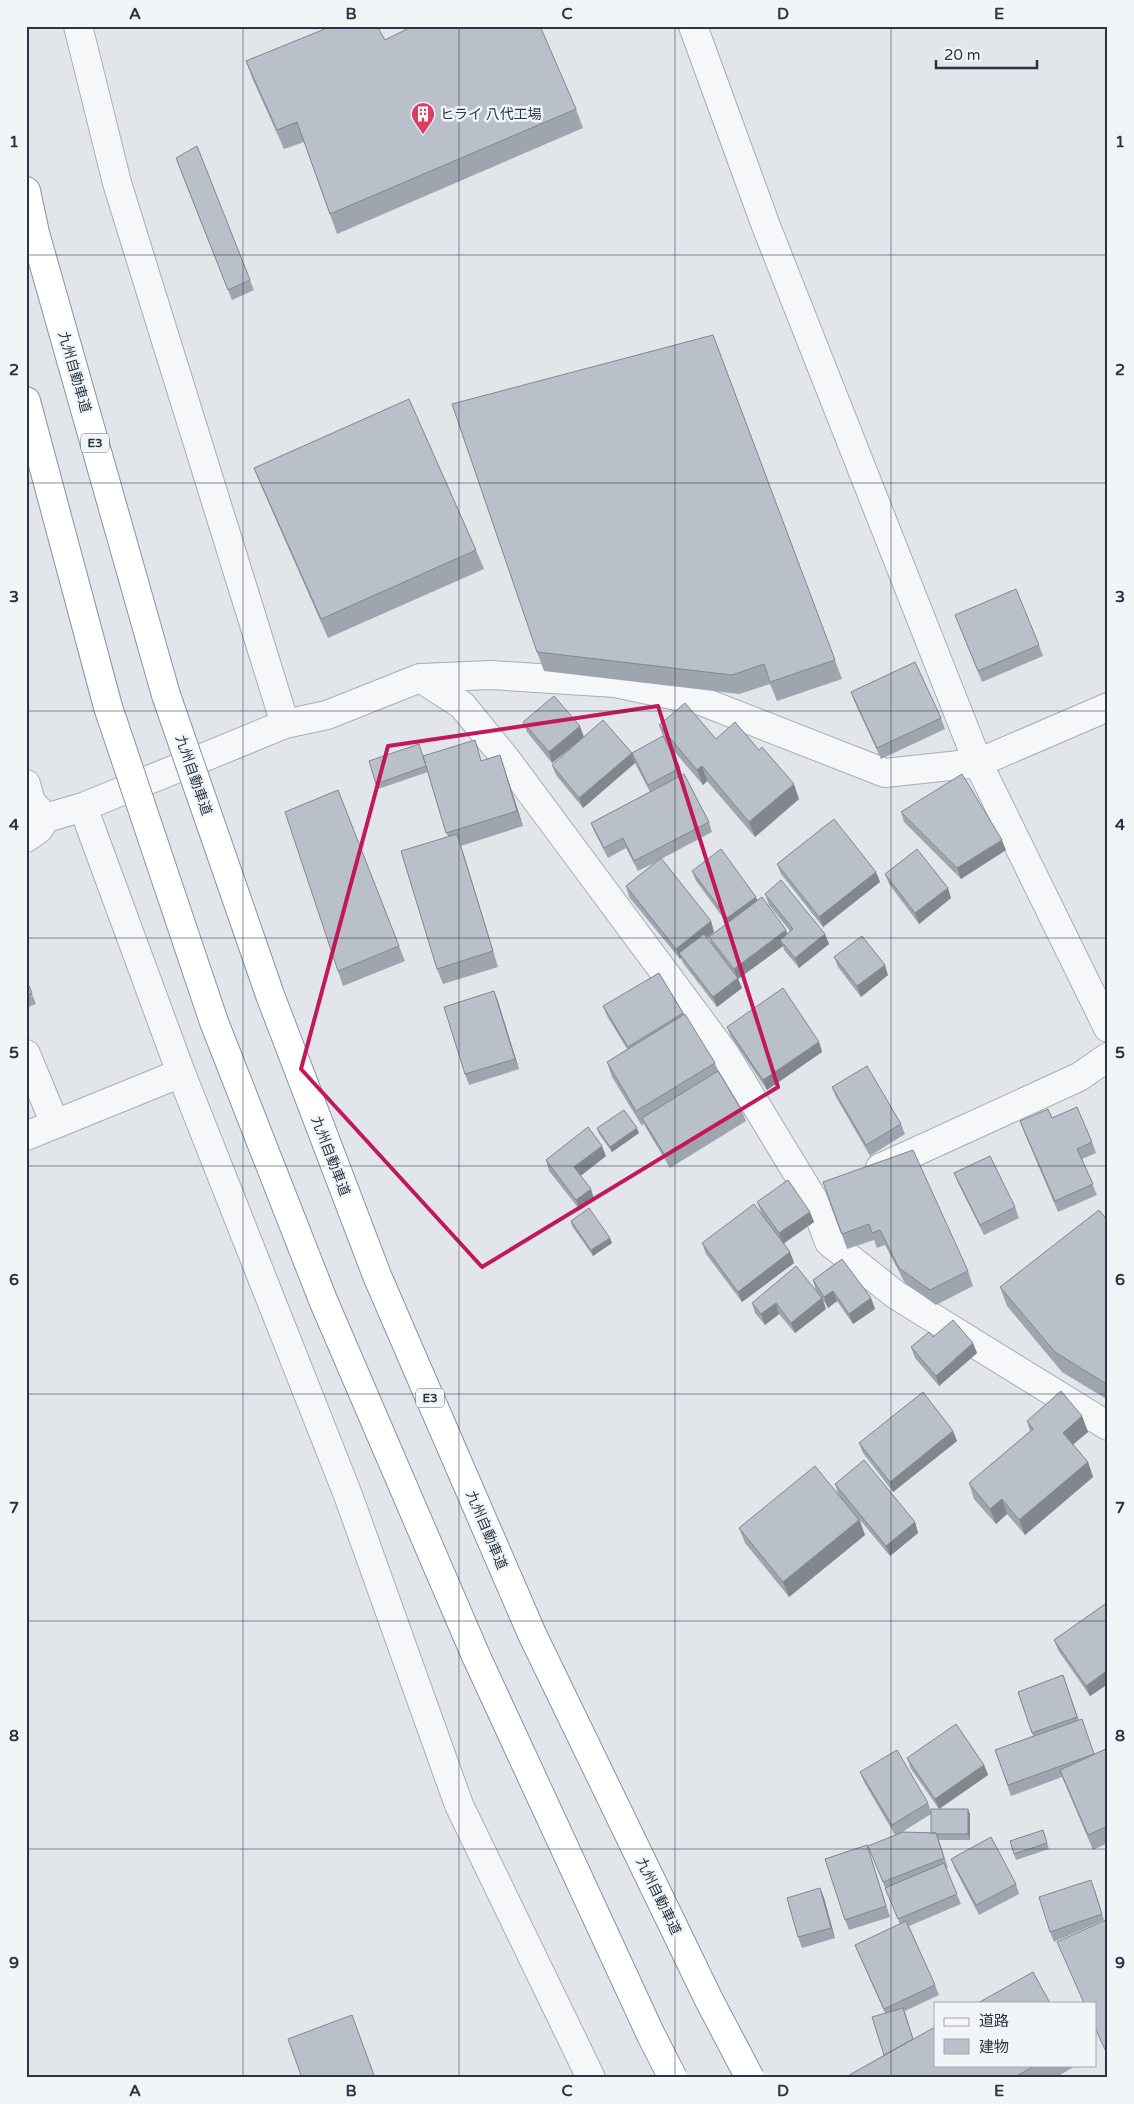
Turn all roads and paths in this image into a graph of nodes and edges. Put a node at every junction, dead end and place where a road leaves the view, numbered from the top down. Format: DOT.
graph roads {
  1 [pos="78,26"];
  2 [pos="693,26"];
  3 [pos="26,191"];
  4 [pos="26,401"];
  5 [pos="420,678"];
  6 [pos="1108,708"];
  7 [pos="285,724"];
  8 [pos="978,763"];
  9 [pos="26,784"];
  10 [pos="83,807"];
  11 [pos="46,818"];
  12 [pos="26,838"];
  13 [pos="1108,1028"];
  14 [pos="26,1054"];
  15 [pos="1108,1057"];
  16 [pos="181,1073"];
  17 [pos="55,1124"];
  18 [pos="26,1136"];
  19 [pos="813,1200"];
  20 [pos="1108,1426"];
  21 [pos="709,2000"];
  22 [pos="588,2077"];
  23 [pos="673,2078"];
  24 [pos="750,2078"];
  25 [pos="756,2078"];
  1 -- 7 [label="street"];
  2 -- 8 [label="street"];
  3 -- 21 [label="highway, 九州自動車道 / E3, bridge"];
  4 -- 23 [label="highway, bridge"];
  5 -- 7 [label="street"];
  5 -- 8 [label="street"];
  5 -- 19 [label="street"];
  6 -- 8 [label="street"];
  7 -- 10 [label="street"];
  8 -- 13 [label="street"];
  9 -- 11 [label="street"];
  10 -- 11 [label="street"];
  10 -- 16 [label="street"];
  11 -- 12 [label="street"];
  14 -- 17 [label="street"];
  15 -- 19 [label="street"];
  16 -- 17 [label="street"];
  16 -- 22 [label="street"];
  17 -- 18 [label="street"];
  19 -- 20 [label="street"];
  21 -- 24 [label="highway, 九州自動車道 / E3, bridge"];
  21 -- 25 [label="highway, bridge"];
}
